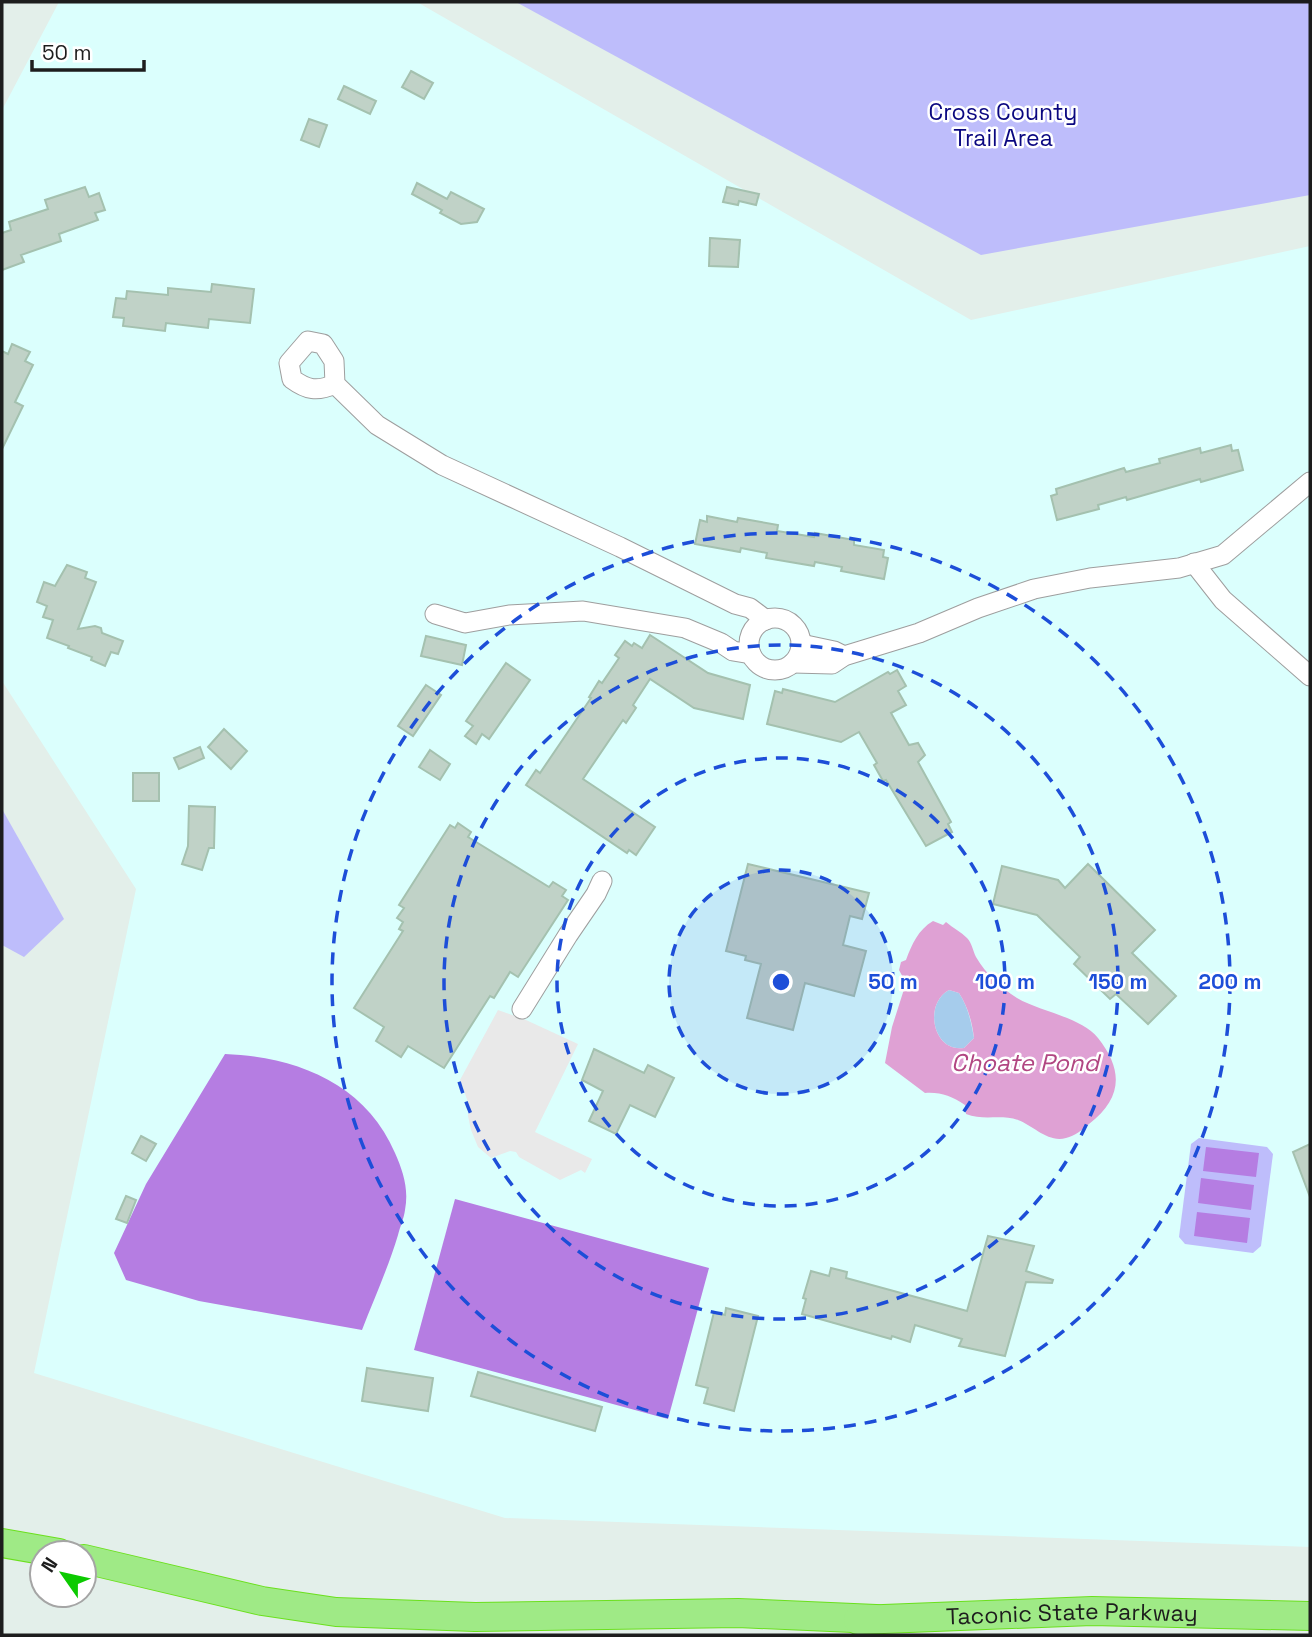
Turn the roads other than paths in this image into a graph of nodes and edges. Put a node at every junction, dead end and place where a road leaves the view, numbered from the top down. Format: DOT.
graph roads {
  1 [pos="335,384"];
  2 [pos="1310,482"];
  3 [pos="1195,563"];
  4 [pos="435,614"];
  5 [pos="755,636"];
  6 [pos="801,644"];
  7 [pos="844,656"];
  8 [pos="793,663"];
  9 [pos="1310,676"];
  10 [pos="602,881"];
  11 [pos="523,1009"];
  12 [pos="2,1543"];
  13 [pos="28,1548"];
  14 [pos="98,1562"];
  15 [pos="1310,1616"];
  16 [pos="876,1619"];
  17 [pos="621,1635"];
  1 -- 5 [label="street"];
  2 -- 3 [label="street"];
  3 -- 7 [label="street"];
  3 -- 9 [label="street"];
  4 -- 5 [label="street"];
  5 -- 6 [label="street"];
  5 -- 8 [label="street"];
  6 -- 7 [label="street"];
  6 -- 8 [label="street"];
  7 -- 8 [label="street"];
  10 -- 11 [label="street"];
  12 -- 13 [label="highway"];
  14 -- 16 [label="highway"];
  15 -- 16 [label="highway, Taconic State Parkway"];
  16 -- 17 [label="highway, Taconic State Parkway"];
}
